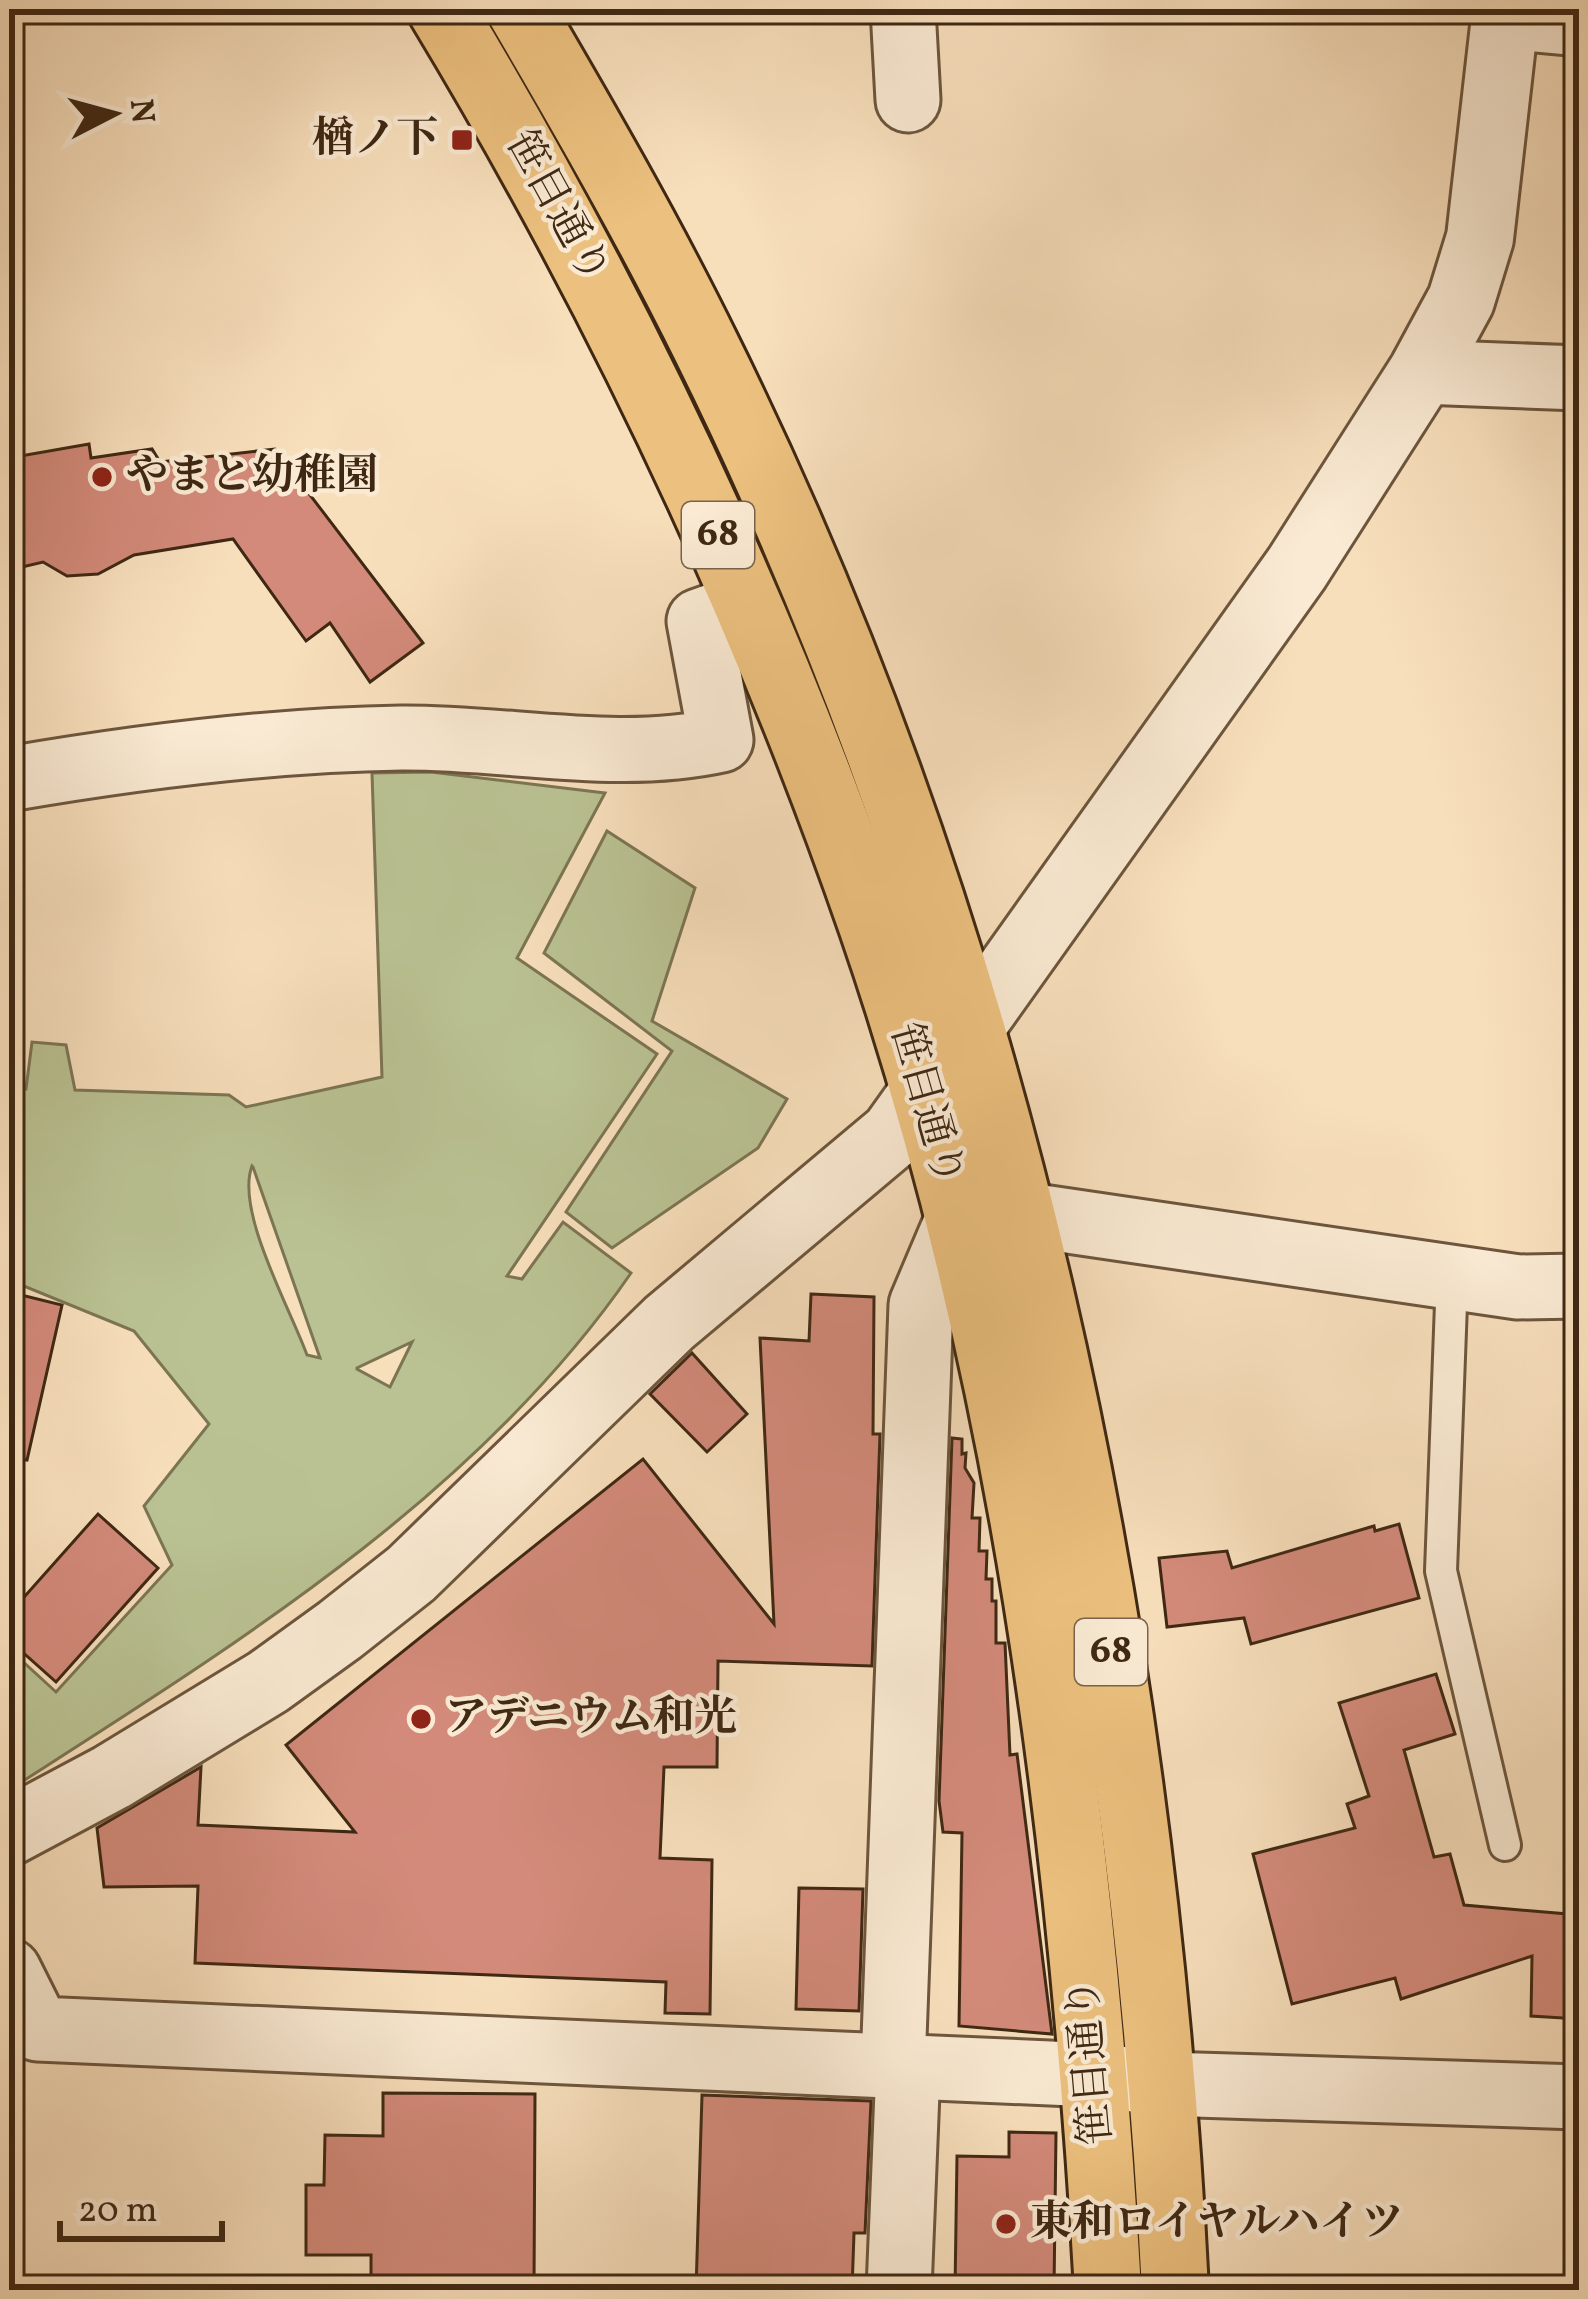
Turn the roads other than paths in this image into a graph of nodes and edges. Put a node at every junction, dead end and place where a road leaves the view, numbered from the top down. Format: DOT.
graph roads {
  1 [pos="441,9"];
  2 [pos="520,9"];
  3 [pos="903,9"];
  4 [pos="1506,13"];
  5 [pos="1579,24"];
  6 [pos="908,100"];
  7 [pos="1422,372"];
  8 [pos="1579,378"];
  9 [pos="747,604"];
  10 [pos="9,779"];
  11 [pos="970,1027"];
  12 [pos="923,1093"];
  13 [pos="1021,1214"];
  14 [pos="957,1220"];
  15 [pos="1451,1277"];
  16 [pos="1579,1286"];
  17 [pos="9,1832"];
  18 [pos="1505,1845"];
  19 [pos="9,1971"];
  20 [pos="900,2067"];
  21 [pos="1095,2075"];
  22 [pos="1165,2084"];
  23 [pos="1579,2097"];
  24 [pos="898,2290"];
  25 [pos="1108,2290"];
  26 [pos="1175,2290"];
  1 -- 9 [label="main road, 笹目通り / 68"];
  2 -- 11 [label="main road, 笹目通り / 68"];
  3 -- 6 [label="street"];
  4 -- 5 [label="street"];
  4 -- 7 [label="street"];
  7 -- 8 [label="street"];
  7 -- 11 [label="street"];
  9 -- 10 [label="street"];
  9 -- 12 [label="main road, 笹目通り / 68"];
  11 -- 12 [label="street"];
  11 -- 13 [label="main road, 笹目通り / 68"];
  12 -- 14 [label="main road, 笹目通り / 68"];
  12 -- 17 [label="street"];
  13 -- 15 [label="street"];
  13 -- 22 [label="main road, 笹目通り / 68"];
  14 -- 20 [label="street"];
  14 -- 21 [label="main road, 笹目通り / 68"];
  15 -- 16 [label="street"];
  15 -- 18 [label="lane"];
  19 -- 20 [label="street"];
  20 -- 21 [label="street"];
  20 -- 24 [label="street"];
  21 -- 22 [label="street"];
  21 -- 25 [label="main road, 笹目通り / 68"];
  22 -- 23 [label="street"];
  22 -- 26 [label="main road, 笹目通り / 68"];
}
